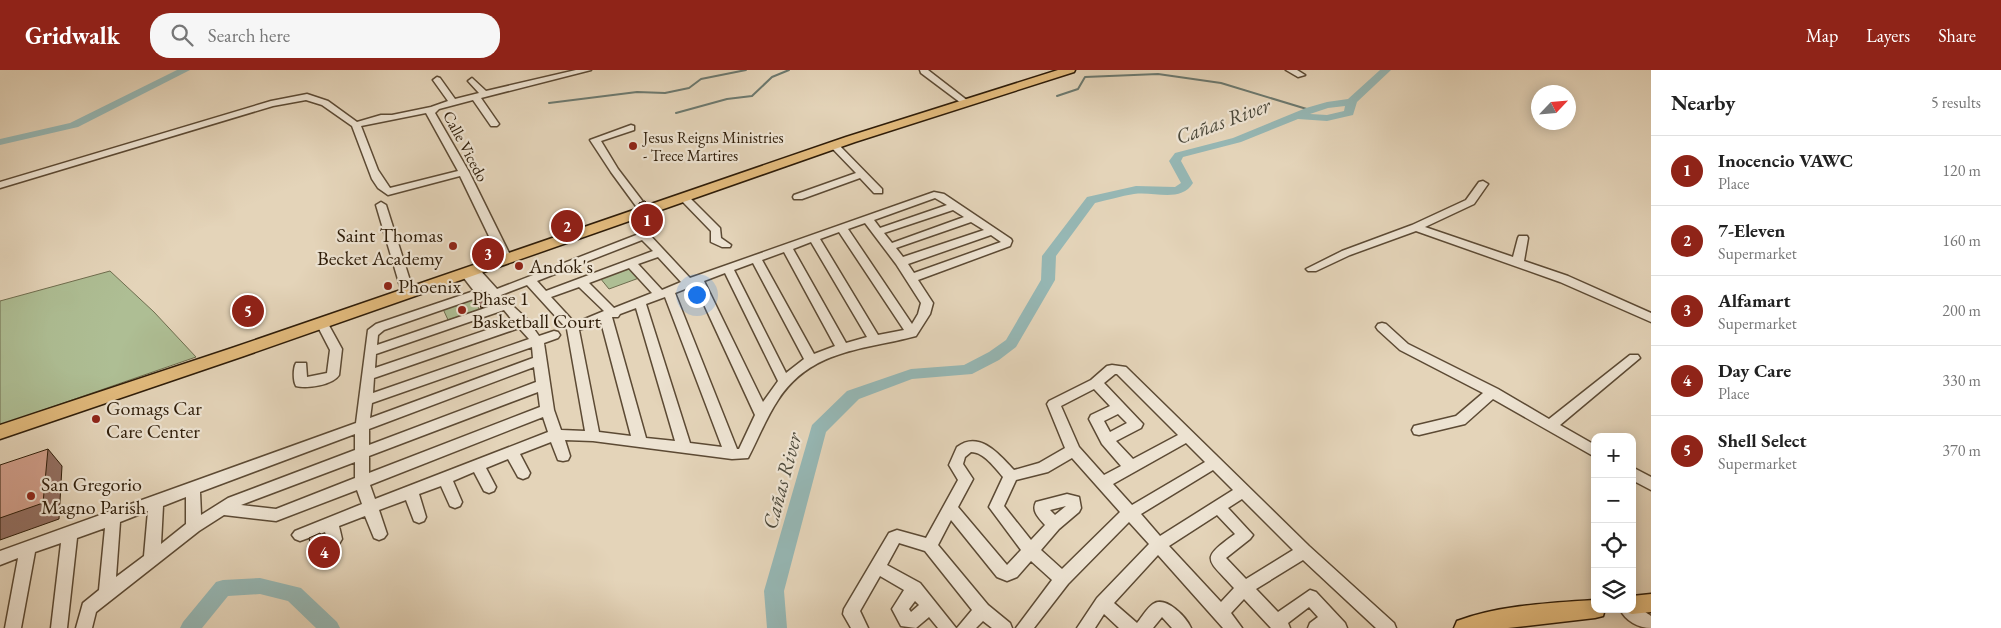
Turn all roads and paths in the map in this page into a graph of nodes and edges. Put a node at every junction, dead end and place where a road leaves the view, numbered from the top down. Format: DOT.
graph roads {
  1 [pos="587,70"];
  2 [pos="1070,70"];
  3 [pos="1290,70"];
  4 [pos="924,71"];
  5 [pos="1301,74"];
  6 [pos="437,80"];
  7 [pos="472,81"];
  8 [pos="480,96"];
  9 [pos="964,101"];
  10 [pos="454,102"];
  11 [pos="404,104"];
  12 [pos="433,110"];
  13 [pos="408,114"];
  14 [pos="494,124"];
  15 [pos="356,125"];
  16 [pos="631,128"];
  17 [pos="834,145"];
  18 [pos="464,172"];
  19 [pos="863,174"];
  20 [pos="0,184"];
  21 [pos="1483,184"];
  22 [pos="878,191"];
  23 [pos="798,197"];
  24 [pos="684,198"];
  25 [pos="381,206"];
  26 [pos="954,206"];
  27 [pos="645,211"];
  28 [pos="867,218"];
  29 [pos="972,218"];
  30 [pos="841,227"];
  31 [pos="1416,227"];
  32 [pos="992,230"];
  33 [pos="878,232"];
  34 [pos="814,238"];
  35 [pos="1523,238"];
  36 [pos="726,245"];
  37 [pos="787,247"];
  38 [pos="890,247"];
  39 [pos="660,252"];
  40 [pos="756,258"];
  41 [pos="506,259"];
  42 [pos="901,262"];
  43 [pos="1518,262"];
  44 [pos="631,263"];
  45 [pos="728,268"];
  46 [pos="1312,269"];
  47 [pos="470,272"];
  48 [pos="912,278"];
  49 [pos="529,280"];
  50 [pos="581,282"];
  51 [pos="694,282"];
  52 [pos="408,293"];
  53 [pos="664,293"];
  54 [pos="494,296"];
  55 [pos="543,296"];
  56 [pos="640,303"];
  57 [pos="610,315"];
  58 [pos="1651,318"];
  59 [pos="322,322"];
  60 [pos="523,322"];
  61 [pos="1382,327"];
  62 [pos="573,328"];
  63 [pos="912,332"];
  64 [pos="554,335"];
  65 [pos="876,340"];
  66 [pos="537,341"];
  67 [pos="842,347"];
  68 [pos="370,352"];
  69 [pos="1634,358"];
  70 [pos="540,360"];
  71 [pos="811,360"];
  72 [pos="301,366"];
  73 [pos="369,375"];
  74 [pos="784,382"];
  75 [pos="1096,383"];
  76 [pos="542,385"];
  77 [pos="1493,392"];
  78 [pos="366,400"];
  79 [pos="1120,406"];
  80 [pos="546,410"];
  81 [pos="762,415"];
  82 [pos="362,426"];
  83 [pos="1550,426"];
  84 [pos="1419,430"];
  85 [pos="0,432"];
  86 [pos="554,435"];
  87 [pos="593,436"];
  88 [pos="1187,436"];
  89 [pos="1107,440"];
  90 [pos="640,442"];
  91 [pos="684,447"];
  92 [pos="1073,450"];
  93 [pos="1591,450"];
  94 [pos="511,452"];
  95 [pos="362,453"];
  96 [pos="732,454"];
  97 [pos="563,456"];
  98 [pos="1214,463"];
  99 [pos="478,465"];
  100 [pos="1130,466"];
  101 [pos="523,473"];
  102 [pos="1636,475"];
  103 [pos="1011,476"];
  104 [pos="445,478"];
  105 [pos="362,482"];
  106 [pos="1102,483"];
  107 [pos="1651,484"];
  108 [pos="489,487"];
  109 [pos="193,488"];
  110 [pos="1243,491"];
  111 [pos="411,493"];
  112 [pos="156,502"];
  113 [pos="455,502"];
  114 [pos="1217,506"];
  115 [pos="371,508"];
  116 [pos="950,508"];
  117 [pos="220,509"];
  118 [pos="1129,514"];
  119 [pos="419,517"];
  120 [pos="113,518"];
  121 [pos="330,523"];
  122 [pos="1054,524"];
  123 [pos="194,527"];
  124 [pos="70,534"];
  125 [pos="379,534"];
  126 [pos="300,535"];
  127 [pos="334,539"];
  128 [pos="1158,545"];
  129 [pos="930,546"];
  130 [pos="28,548"];
  131 [pos="1030,550"];
  132 [pos="1304,551"];
  133 [pos="0,558"];
  134 [pos="152,558"];
  135 [pos="877,567"];
  136 [pos="1062,579"];
  137 [pos="914,588"];
  138 [pos="1245,588"];
  139 [pos="107,592"];
  140 [pos="1103,602"];
  141 [pos="1651,603"];
  142 [pos="1636,605"];
  143 [pos="929,606"];
  144 [pos="1591,609"];
  145 [pos="982,610"];
  146 [pos="1220,613"];
  147 [pos="1633,613"];
  148 [pos="1335,623"];
  149 [pos="1504,624"];
  150 [pos="1280,625"];
  151 [pos="1651,626"];
  152 [pos="13,628"];
  153 [pos="59,628"];
  154 [pos="84,628"];
  155 [pos="860,628"];
  156 [pos="948,628"];
  157 [pos="965,628"];
  158 [pos="1004,628"];
  159 [pos="1010,628"];
  160 [pos="1023,628"];
  161 [pos="1085,628"];
  162 [pos="1131,628"];
  163 [pos="1143,628"];
  164 [pos="1182,628"];
  165 [pos="1234,628"];
  166 [pos="1316,628"];
  167 [pos="1388,628"];
  168 [pos="1465,628"];
  1 -- 8 [label="street, Calle Vicedo"];
  2 -- 9 [label="main road"];
  3 -- 5 [label="street"];
  4 -- 9 [label="street"];
  6 -- 10 [label="street"];
  7 -- 8 [label="street"];
  8 -- 10 [label="street, Calle Vicedo"];
  8 -- 14 [label="street"];
  9 -- 17 [label="main road"];
  10 -- 12 [label="street, Calle Vicedo"];
  11 -- 13 [label="street"];
  12 -- 13 [label="street"];
  12 -- 18 [label="street, Calle Vicedo"];
  13 -- 15 [label="street"];
  15 -- 18 [label="street"];
  15 -- 20 [label="street"];
  16 -- 27 [label="street"];
  17 -- 19 [label="street"];
  17 -- 24 [label="main road"];
  18 -- 41 [label="street, Calle Vicedo"];
  19 -- 22 [label="street"];
  19 -- 23 [label="street"];
  21 -- 31 [label="street"];
  24 -- 27 [label="main road"];
  24 -- 36 [label="street"];
  25 -- 52 [label="street"];
  26 -- 28 [label="street"];
  26 -- 29 [label="street"];
  26 -- 33 [label="street"];
  27 -- 41 [label="main road"];
  28 -- 30 [label="street"];
  28 -- 33 [label="street"];
  29 -- 32 [label="street"];
  29 -- 38 [label="street"];
  30 -- 34 [label="street"];
  30 -- 63 [label="street"];
  31 -- 43 [label="street"];
  31 -- 46 [label="street"];
  32 -- 42 [label="street"];
  32 -- 48 [label="street"];
  33 -- 38 [label="street"];
  34 -- 37 [label="street"];
  34 -- 65 [label="street"];
  35 -- 43 [label="street"];
  37 -- 40 [label="street"];
  37 -- 67 [label="street"];
  38 -- 42 [label="street"];
  39 -- 44 [label="street"];
  39 -- 49 [label="street"];
  39 -- 51 [label="street"];
  40 -- 45 [label="street"];
  40 -- 71 [label="street"];
  41 -- 47 [label="main road"];
  42 -- 48 [label="street"];
  43 -- 58 [label="street"];
  44 -- 50 [label="street"];
  44 -- 53 [label="street"];
  45 -- 51 [label="street"];
  45 -- 74 [label="street"];
  47 -- 52 [label="main road"];
  47 -- 54 [label="street"];
  48 -- 63 [label="street"];
  49 -- 54 [label="street"];
  49 -- 55 [label="street"];
  50 -- 55 [label="street"];
  50 -- 57 [label="street"];
  51 -- 53 [label="street"];
  51 -- 81 [label="street"];
  52 -- 59 [label="main road"];
  53 -- 56 [label="street"];
  53 -- 96 [label="street"];
  54 -- 60 [label="street"];
  54 -- 68 [label="street"];
  54 -- 68 [label="street"];
  55 -- 62 [label="street"];
  56 -- 57 [label="street"];
  56 -- 91 [label="street"];
  57 -- 62 [label="street"];
  57 -- 90 [label="street"];
  59 -- 72 [label="street"];
  59 -- 85 [label="main road"];
  60 -- 66 [label="street"];
  60 -- 73 [label="street"];
  61 -- 77 [label="street"];
  62 -- 87 [label="street"];
  63 -- 65 [label="street"];
  64 -- 66 [label="street"];
  65 -- 67 [label="street"];
  66 -- 70 [label="street"];
  66 -- 78 [label="street"];
  67 -- 71 [label="street"];
  68 -- 73 [label="street"];
  69 -- 83 [label="street"];
  70 -- 76 [label="street"];
  70 -- 82 [label="street"];
  71 -- 74 [label="street"];
  73 -- 78 [label="street"];
  74 -- 81 [label="street"];
  75 -- 79 [label="street"];
  75 -- 88 [label="street"];
  75 -- 92 [label="street"];
  76 -- 80 [label="street"];
  76 -- 95 [label="street"];
  77 -- 83 [label="street"];
  77 -- 84 [label="street"];
  78 -- 82 [label="street"];
  79 -- 89 [label="street"];
  79 -- 89 [label="street"];
  80 -- 86 [label="street"];
  80 -- 105 [label="street"];
  81 -- 96 [label="street"];
  82 -- 95 [label="street"];
  82 -- 109 [label="street"];
  83 -- 93 [label="street"];
  86 -- 87 [label="street"];
  86 -- 94 [label="street"];
  86 -- 97 [label="street"];
  87 -- 90 [label="street"];
  88 -- 98 [label="street"];
  88 -- 100 [label="street"];
  89 -- 100 [label="street"];
  90 -- 91 [label="street"];
  91 -- 96 [label="street"];
  92 -- 103 [label="street"];
  92 -- 106 [label="street"];
  94 -- 99 [label="street"];
  94 -- 101 [label="street"];
  95 -- 105 [label="street"];
  95 -- 117 [label="street"];
  98 -- 110 [label="street"];
  98 -- 118 [label="street"];
  99 -- 104 [label="street"];
  99 -- 108 [label="street"];
  100 -- 106 [label="street"];
  102 -- 107 [label="street"];
  103 -- 116 [label="street"];
  103 -- 131 [label="street"];
  104 -- 111 [label="street"];
  104 -- 113 [label="street"];
  105 -- 115 [label="street"];
  105 -- 117 [label="street"];
  106 -- 118 [label="street"];
  109 -- 112 [label="street"];
  109 -- 123 [label="street"];
  110 -- 114 [label="street"];
  110 -- 132 [label="street"];
  111 -- 115 [label="street"];
  111 -- 119 [label="street"];
  112 -- 120 [label="street"];
  112 -- 134 [label="street"];
  114 -- 128 [label="street"];
  114 -- 138 [label="street"];
  115 -- 121 [label="street"];
  115 -- 125 [label="street"];
  116 -- 129 [label="street"];
  116 -- 131 [label="street"];
  117 -- 123 [label="street"];
  118 -- 128 [label="street"];
  118 -- 136 [label="street"];
  120 -- 124 [label="street"];
  120 -- 139 [label="street"];
  121 -- 126 [label="street"];
  121 -- 127 [label="street"];
  122 -- 131 [label="street"];
  123 -- 134 [label="street"];
  124 -- 130 [label="street"];
  124 -- 153 [label="street"];
  128 -- 140 [label="street"];
  128 -- 146 [label="street"];
  129 -- 135 [label="street"];
  129 -- 145 [label="street"];
  130 -- 133 [label="street"];
  130 -- 152 [label="street"];
  131 -- 136 [label="street"];
  132 -- 138 [label="street"];
  132 -- 167 [label="street"];
  134 -- 139 [label="street"];
  135 -- 137 [label="street"];
  135 -- 155 [label="street"];
  136 -- 160 [label="street"];
  137 -- 143 [label="street"];
  137 -- 143 [label="street"];
  138 -- 146 [label="street"];
  138 -- 150 [label="street"];
  139 -- 154 [label="street"];
  140 -- 161 [label="street"];
  140 -- 162 [label="street"];
  141 -- 142 [label="main road"];
  143 -- 156 [label="street"];
  144 -- 149 [label="main road"];
  145 -- 157 [label="street"];
  145 -- 158 [label="street"];
  146 -- 165 [label="street"];
  147 -- 151 [label="street"];
  148 -- 150 [label="street"];
  148 -- 166 [label="street"];
  149 -- 168 [label="main road"];
  159 -- 160 [label="street"];
  163 -- 164 [label="street"];
}
